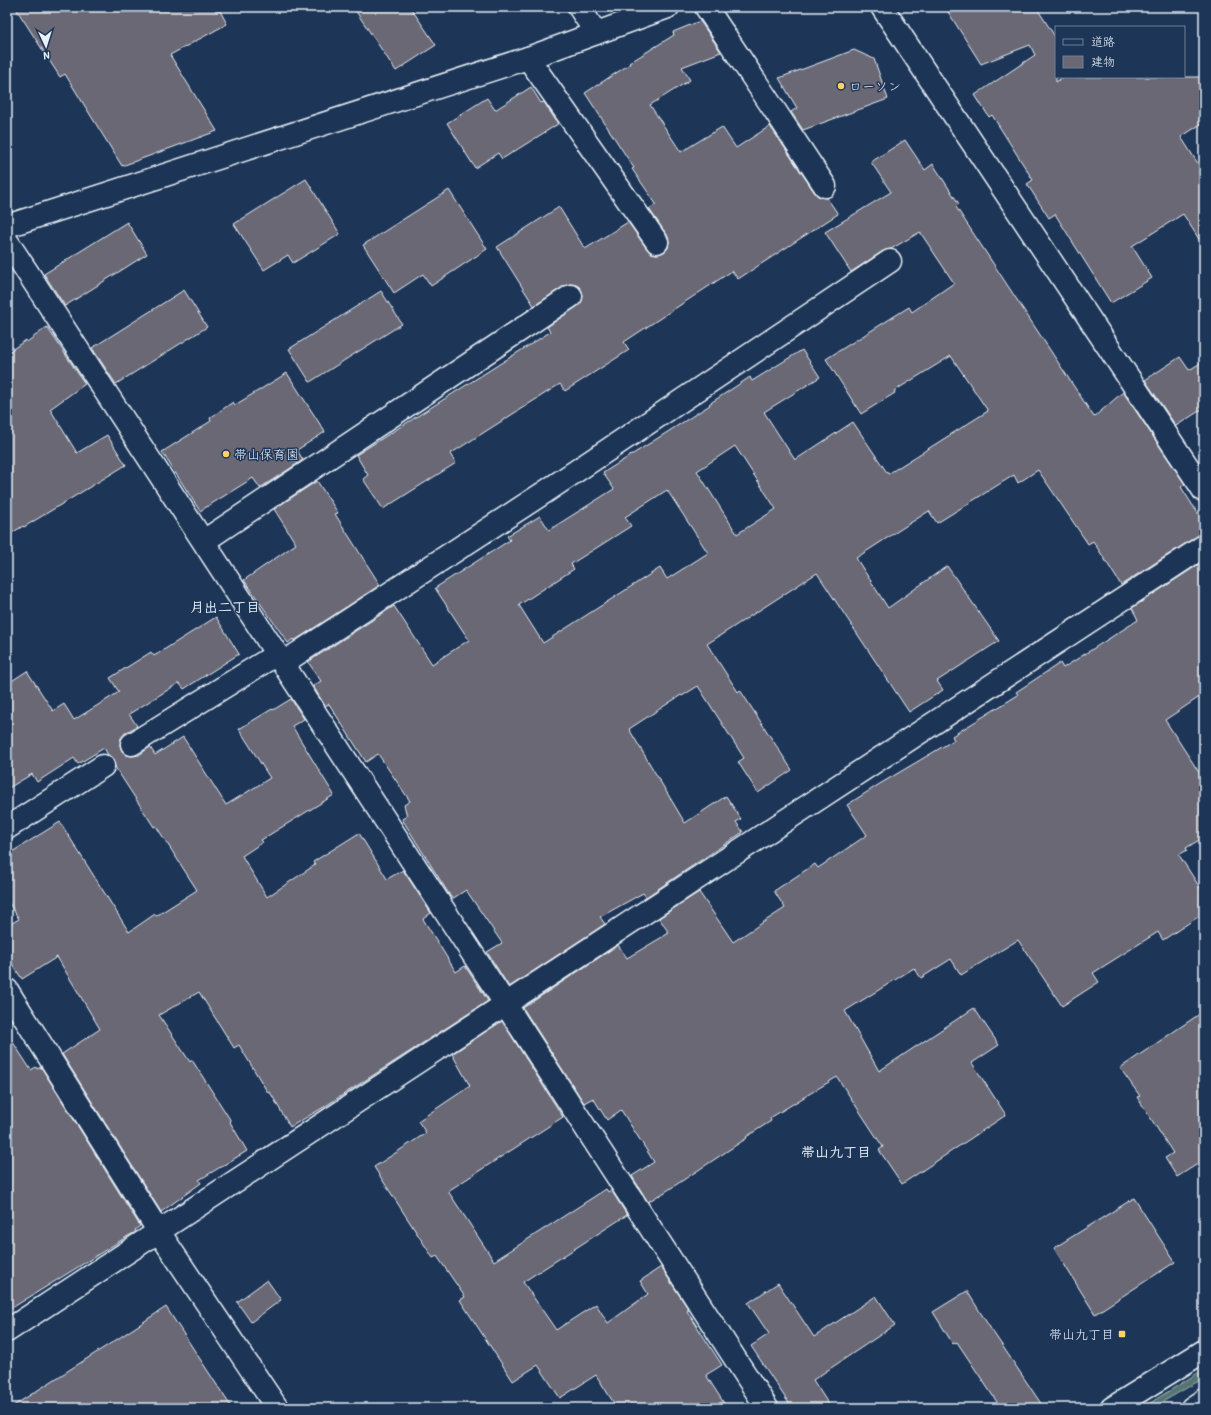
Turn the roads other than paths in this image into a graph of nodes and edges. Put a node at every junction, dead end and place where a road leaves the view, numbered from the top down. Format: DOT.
graph roads {
  1 [pos="579,7"];
  2 [pos="668,7"];
  3 [pos="706,7"];
  4 [pos="882,7"];
  5 [pos="596,33"];
  6 [pos="528,58"];
  7 [pos="825,186"];
  8 [pos="7,226"];
  9 [pos="7,241"];
  10 [pos="657,242"];
  11 [pos="890,261"];
  12 [pos="571,296"];
  13 [pos="1204,491"];
  14 [pos="204,541"];
  15 [pos="1204,546"];
  16 [pos="280,658"];
  17 [pos="132,744"];
  18 [pos="103,766"];
  19 [pos="7,828"];
  20 [pos="7,990"];
  21 [pos="506,1005"];
  22 [pos="159,1232"];
  23 [pos="7,1331"];
  24 [pos="1204,1351"];
  25 [pos="1204,1400"];
  26 [pos="277,1408"];
  27 [pos="767,1408"];
  28 [pos="1112,1408"];
  29 [pos="1192,1408"];
  1 -- 5 [label="street"];
  2 -- 5 [label="street"];
  3 -- 7 [label="street"];
  4 -- 13 [label="street"];
  5 -- 6 [label="street"];
  6 -- 8 [label="street"];
  6 -- 10 [label="street"];
  9 -- 14 [label="street"];
  11 -- 16 [label="street"];
  12 -- 14 [label="street"];
  14 -- 16 [label="street"];
  15 -- 21 [label="street"];
  16 -- 17 [label="street"];
  16 -- 21 [label="street"];
  18 -- 19 [label="street"];
  20 -- 22 [label="street"];
  21 -- 22 [label="street"];
  21 -- 27 [label="street"];
  22 -- 23 [label="street"];
  22 -- 26 [label="street"];
  24 -- 28 [label="street"];
  25 -- 29 [label="street"];
}
